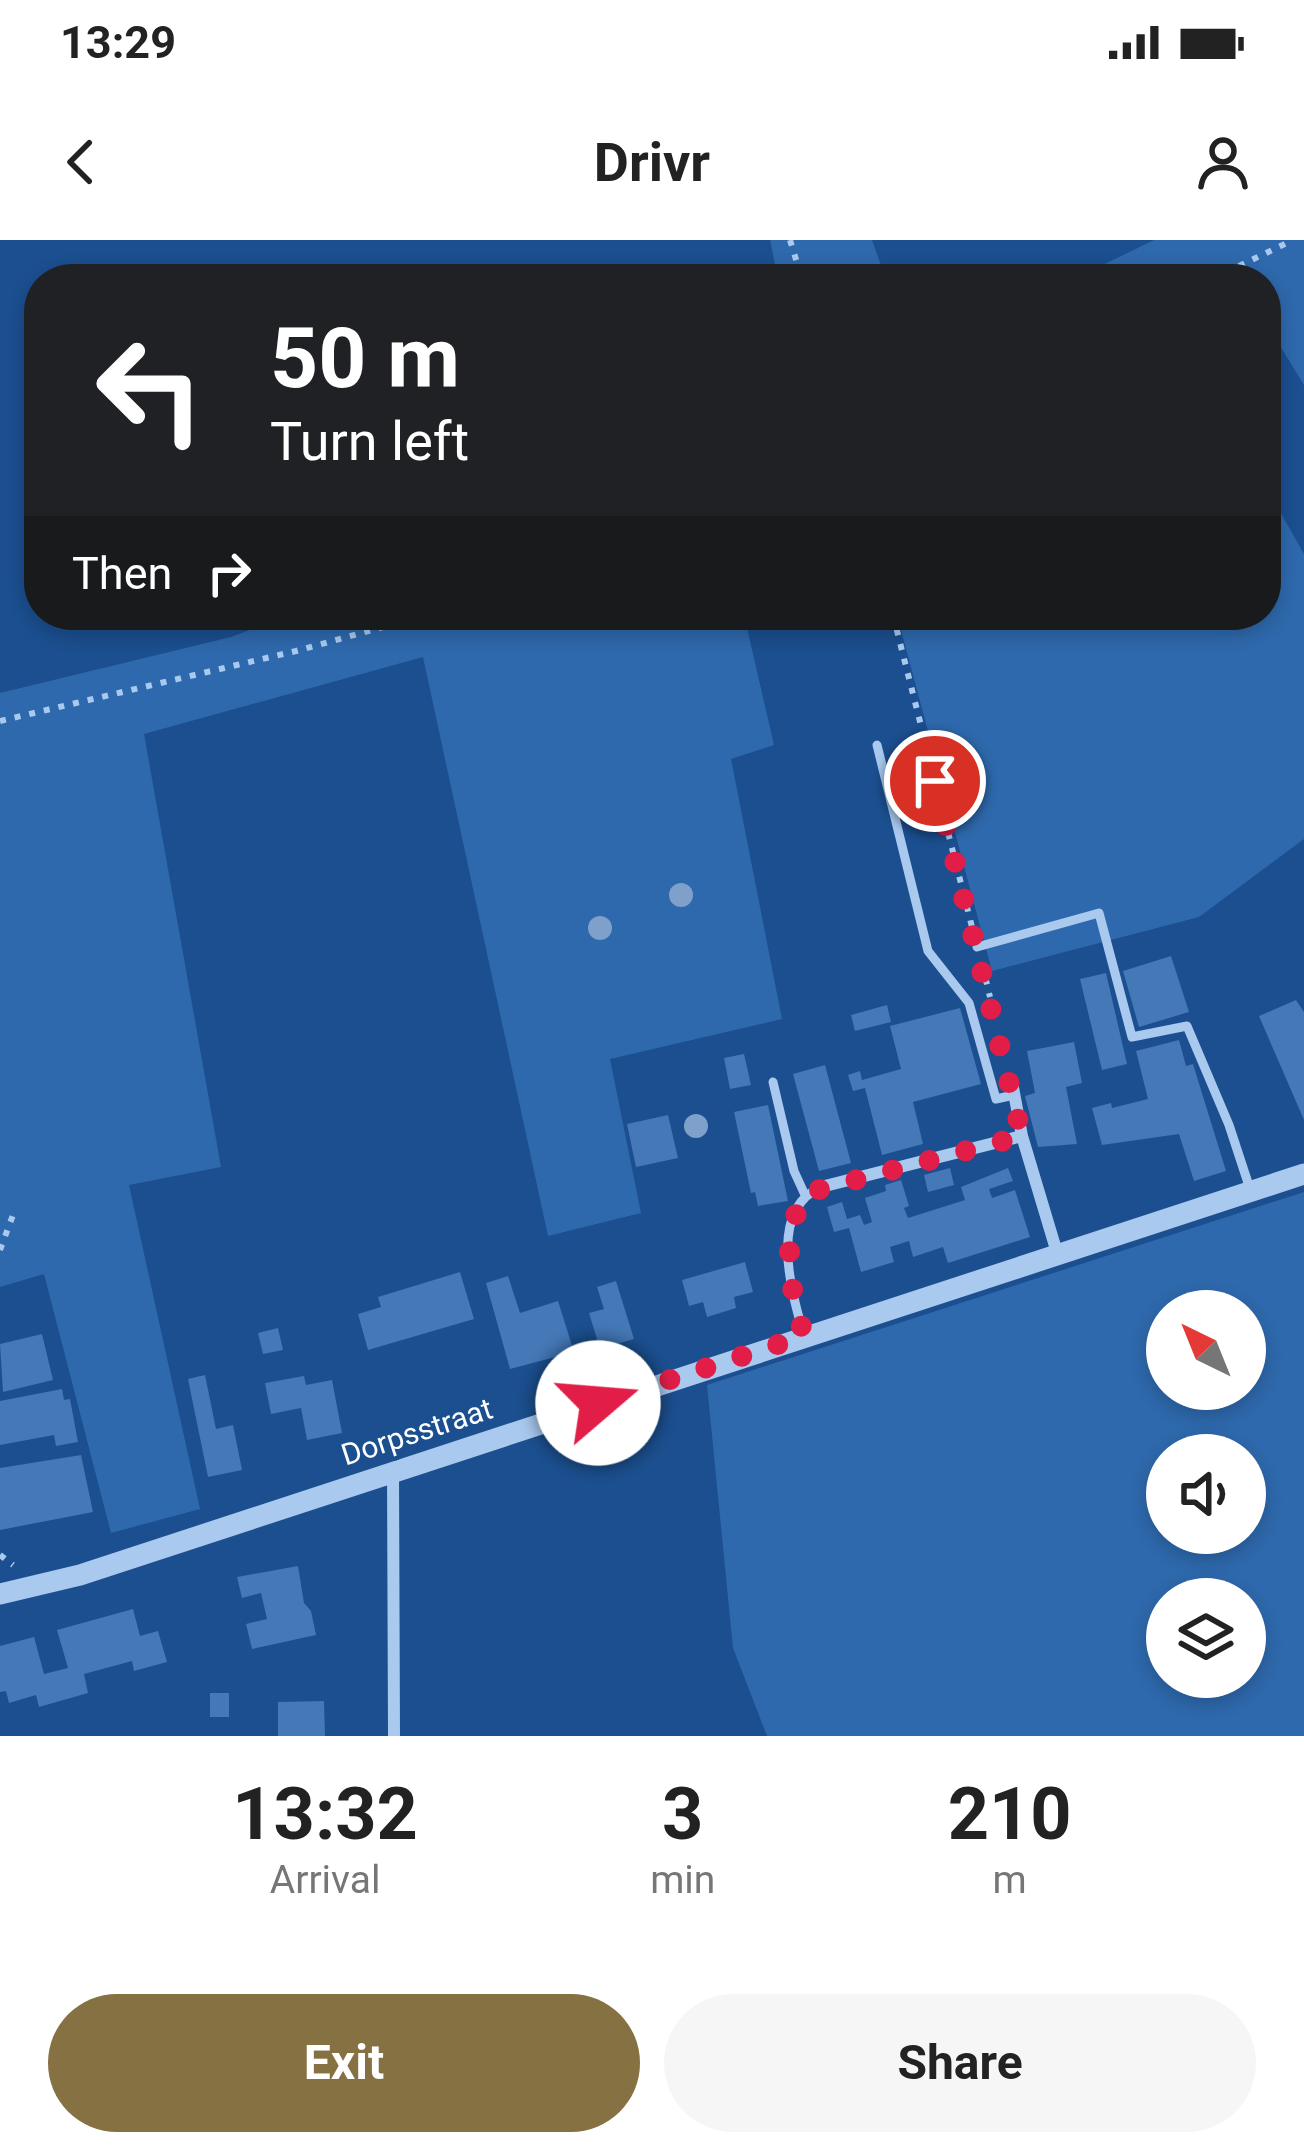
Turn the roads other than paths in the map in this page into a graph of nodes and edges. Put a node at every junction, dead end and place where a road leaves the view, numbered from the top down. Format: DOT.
graph roads {
  1 [pos="877,745"];
  2 [pos="977,947"];
  3 [pos="773,1082"];
  4 [pos="1013,1089"];
  5 [pos="1022,1136"];
  6 [pos="1304,1174"];
  7 [pos="821,1187"];
  8 [pos="1251,1192"];
  9 [pos="805,1195"];
  10 [pos="1058,1256"];
  11 [pos="804,1336"];
  12 [pos="393,1471"];
  13 [pos="0,1594"];
  14 [pos="394,1736"];
  1 -- 4 [label="lane"];
  2 -- 8 [label="lane"];
  3 -- 9 [label="lane"];
  4 -- 5 [label="street"];
  5 -- 7 [label="street"];
  5 -- 10 [label="street"];
  6 -- 8 [label="street, Dorpsstraat"];
  7 -- 9 [label="lane"];
  8 -- 10 [label="street, Dorpsstraat"];
  9 -- 11 [label="lane"];
  10 -- 11 [label="street, Dorpsstraat"];
  11 -- 12 [label="street, Dorpsstraat"];
  12 -- 13 [label="street, Dorpsstraat"];
  12 -- 14 [label="street"];
}
